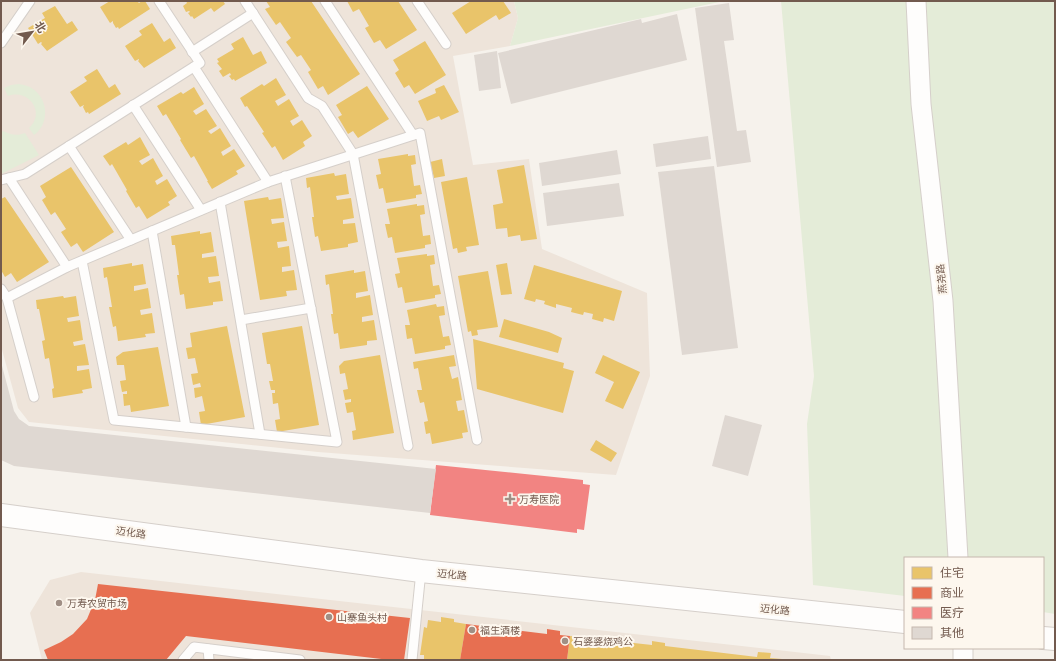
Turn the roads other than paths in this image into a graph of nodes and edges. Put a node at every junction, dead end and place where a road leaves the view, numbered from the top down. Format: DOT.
graph roads {
  1 [pos="30,1"];
  2 [pos="159,1"];
  3 [pos="245,1"];
  4 [pos="325,1"];
  5 [pos="417,1"];
  6 [pos="916,1"];
  7 [pos="252,13"];
  8 [pos="5,30"];
  9 [pos="1,43"];
  10 [pos="446,44"];
  11 [pos="192,52"];
  12 [pos="194,67"];
  13 [pos="133,105"];
  14 [pos="413,135"];
  15 [pos="69,146"];
  16 [pos="353,154"];
  17 [pos="286,176"];
  18 [pos="5,179"];
  19 [pos="268,182"];
  20 [pos="220,202"];
  21 [pos="201,210"];
  22 [pos="152,231"];
  23 [pos="131,240"];
  24 [pos="82,261"];
  25 [pos="67,267"];
  26 [pos="1,289"];
  27 [pos="7,298"];
  28 [pos="311,308"];
  29 [pos="241,320"];
  30 [pos="34,397"];
  31 [pos="186,427"];
  32 [pos="260,434"];
  33 [pos="477,440"];
  34 [pos="408,446"];
  35 [pos="1,515"];
  36 [pos="958,557"];
  37 [pos="421,571"];
  38 [pos="904,622"];
  39 [pos="1044,638"];
  40 [pos="1055,639"];
  41 [pos="208,649"];
  42 [pos="963,649"];
  43 [pos="267,658"];
  44 [pos="183,660"];
  45 [pos="209,660"];
  46 [pos="300,660"];
  47 [pos="412,660"];
  48 [pos="963,660"];
  1 -- 8 [label="lane"];
  2 -- 11 [label="lane"];
  3 -- 7 [label="lane"];
  4 -- 14 [label="lane"];
  5 -- 10 [label="lane"];
  6 -- 36 [label="street, 燕尧路"];
  7 -- 11 [label="lane"];
  7 -- 16 [label="lane"];
  8 -- 9 [label="lane"];
  11 -- 12 [label="lane"];
  12 -- 13 [label="lane"];
  12 -- 19 [label="lane"];
  13 -- 15 [label="lane"];
  13 -- 21 [label="lane"];
  14 -- 16 [label="lane"];
  14 -- 33 [label="lane"];
  15 -- 18 [label="lane"];
  15 -- 23 [label="lane"];
  16 -- 17 [label="lane"];
  16 -- 34 [label="lane"];
  17 -- 19 [label="lane"];
  17 -- 28 [label="lane"];
  18 -- 25 [label="lane"];
  19 -- 20 [label="lane"];
  20 -- 21 [label="lane"];
  20 -- 29 [label="lane"];
  21 -- 22 [label="lane"];
  22 -- 23 [label="lane"];
  22 -- 31 [label="lane"];
  23 -- 24 [label="lane"];
  24 -- 25 [label="lane"];
  24 -- 31 [label="lane"];
  25 -- 27 [label="lane"];
  26 -- 27 [label="lane"];
  27 -- 30 [label="lane"];
  28 -- 29 [label="lane"];
  28 -- 32 [label="lane"];
  29 -- 32 [label="lane"];
  31 -- 32 [label="lane"];
  35 -- 37 [label="street, 迈化路"];
  37 -- 38 [label="street, 迈化路"];
  37 -- 47 [label="lane"];
  39 -- 40 [label="street"];
  41 -- 43 [label="lane"];
  41 -- 44 [label="lane"];
  41 -- 45 [label="lane"];
  42 -- 48 [label="street"];
  43 -- 46 [label="lane"];
}
